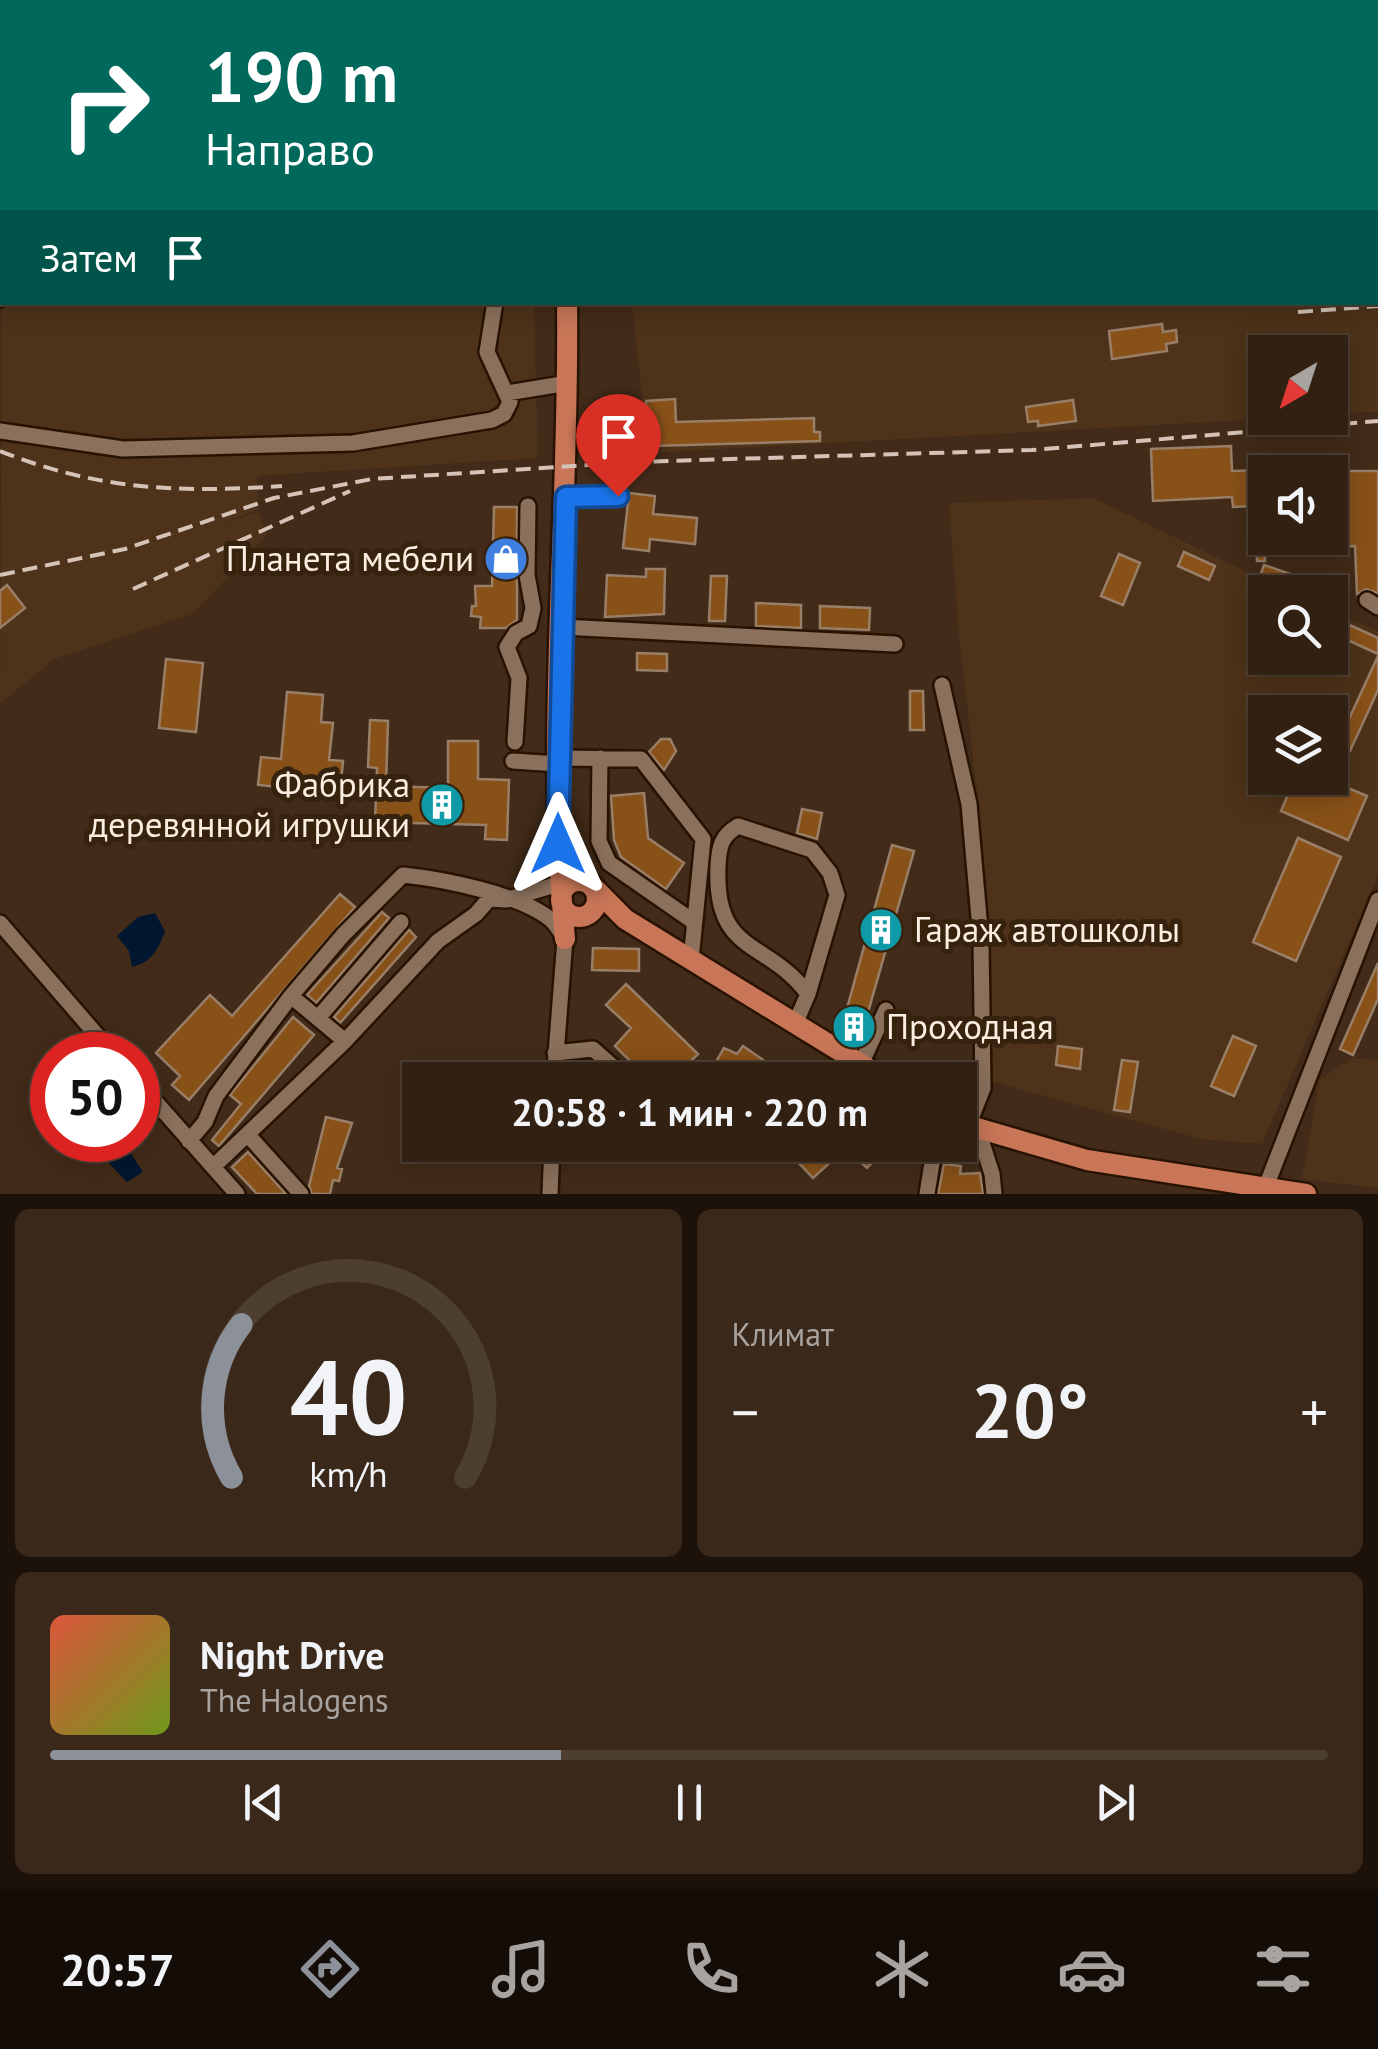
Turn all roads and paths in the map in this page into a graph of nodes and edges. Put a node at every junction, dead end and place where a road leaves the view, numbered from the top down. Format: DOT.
graph roads {
  1 [pos="495,305"];
  2 [pos="567,305"];
  3 [pos="568,383"];
  4 [pos="507,393"];
  5 [pos="0,431"];
  6 [pos="618,496"];
  7 [pos="566,497"];
  8 [pos="528,506"];
  9 [pos="533,608"];
  10 [pos="562,617"];
  11 [pos="895,644"];
  12 [pos="942,685"];
  13 [pos="514,742"];
  14 [pos="600,758"];
  15 [pos="513,761"];
  16 [pos="558,761"];
  17 [pos="558,851"];
  18 [pos="594,890"];
  19 [pos="561,892"];
  20 [pos="506,900"];
  21 [pos="1378,900"];
  22 [pos="586,916"];
  23 [pos="625,919"];
  24 [pos="401,922"];
  25 [pos="694,922"];
  26 [pos="0,923"];
  27 [pos="565,938"];
  28 [pos="690,960"];
  29 [pos="808,994"];
  30 [pos="291,996"];
  31 [pos="886,1010"];
  32 [pos="318,1018"];
  33 [pos="795,1024"];
  34 [pos="94,1032"];
  35 [pos="345,1041"];
  36 [pos="555,1053"];
  37 [pos="555,1062"];
  38 [pos="608,1062"];
  39 [pos="858,1062"];
  40 [pos="862,1062"];
  41 [pos="977,1104"];
  42 [pos="160,1107"];
  43 [pos="977,1128"];
  44 [pos="248,1135"];
  45 [pos="189,1141"];
  46 [pos="977,1143"];
  47 [pos="551,1162"];
  48 [pos="932,1162"];
  49 [pos="212,1167"];
  50 [pos="1264,1189"];
  51 [pos="237,1194"];
  52 [pos="301,1194"];
  53 [pos="550,1194"];
  54 [pos="927,1194"];
  55 [pos="994,1194"];
  56 [pos="1306,1194"];
  1 -- 4 [label="street"];
  2 -- 3 [label="main road"];
  3 -- 4 [label="street"];
  3 -- 7 [label="main road"];
  4 -- 5 [label="street"];
  6 -- 7 [label="street"];
  7 -- 10 [label="main road"];
  8 -- 9 [label="street"];
  9 -- 10 [label="street"];
  9 -- 13 [label="street"];
  10 -- 11 [label="street"];
  10 -- 16 [label="main road"];
  12 -- 41 [label="street"];
  14 -- 16 [label="street"];
  14 -- 25 [label="street"];
  14 -- 25 [label="street"];
  15 -- 16 [label="street"];
  16 -- 17 [label="main road"];
  17 -- 18 [label="main road"];
  17 -- 19 [label="main road"];
  18 -- 19 [label="main road"];
  18 -- 22 [label="main road"];
  18 -- 23 [label="main road"];
  19 -- 20 [label="street"];
  19 -- 22 [label="main road"];
  19 -- 27 [label="main road"];
  20 -- 27 [label="street"];
  20 -- 30 [label="street"];
  20 -- 35 [label="street"];
  21 -- 50 [label="street"];
  22 -- 23 [label="main road"];
  22 -- 27 [label="main road"];
  23 -- 28 [label="main road"];
  24 -- 32 [label="street"];
  25 -- 28 [label="street"];
  26 -- 34 [label="street"];
  27 -- 36 [label="street"];
  28 -- 33 [label="main road"];
  29 -- 29 [label="street"];
  29 -- 33 [label="street"];
  30 -- 32 [label="street"];
  30 -- 45 [label="street"];
  31 -- 40 [label="street"];
  32 -- 35 [label="street"];
  33 -- 39 [label="main road"];
  35 -- 44 [label="street"];
  36 -- 37 [label="street"];
  36 -- 38 [label="street"];
  42 -- 45 [label="street"];
  43 -- 50 [label="main road"];
  44 -- 49 [label="street"];
  44 -- 52 [label="street"];
  45 -- 49 [label="street"];
  46 -- 55 [label="street"];
  47 -- 53 [label="street"];
  48 -- 54 [label="street"];
  49 -- 51 [label="street"];
  50 -- 56 [label="main road"];
}
